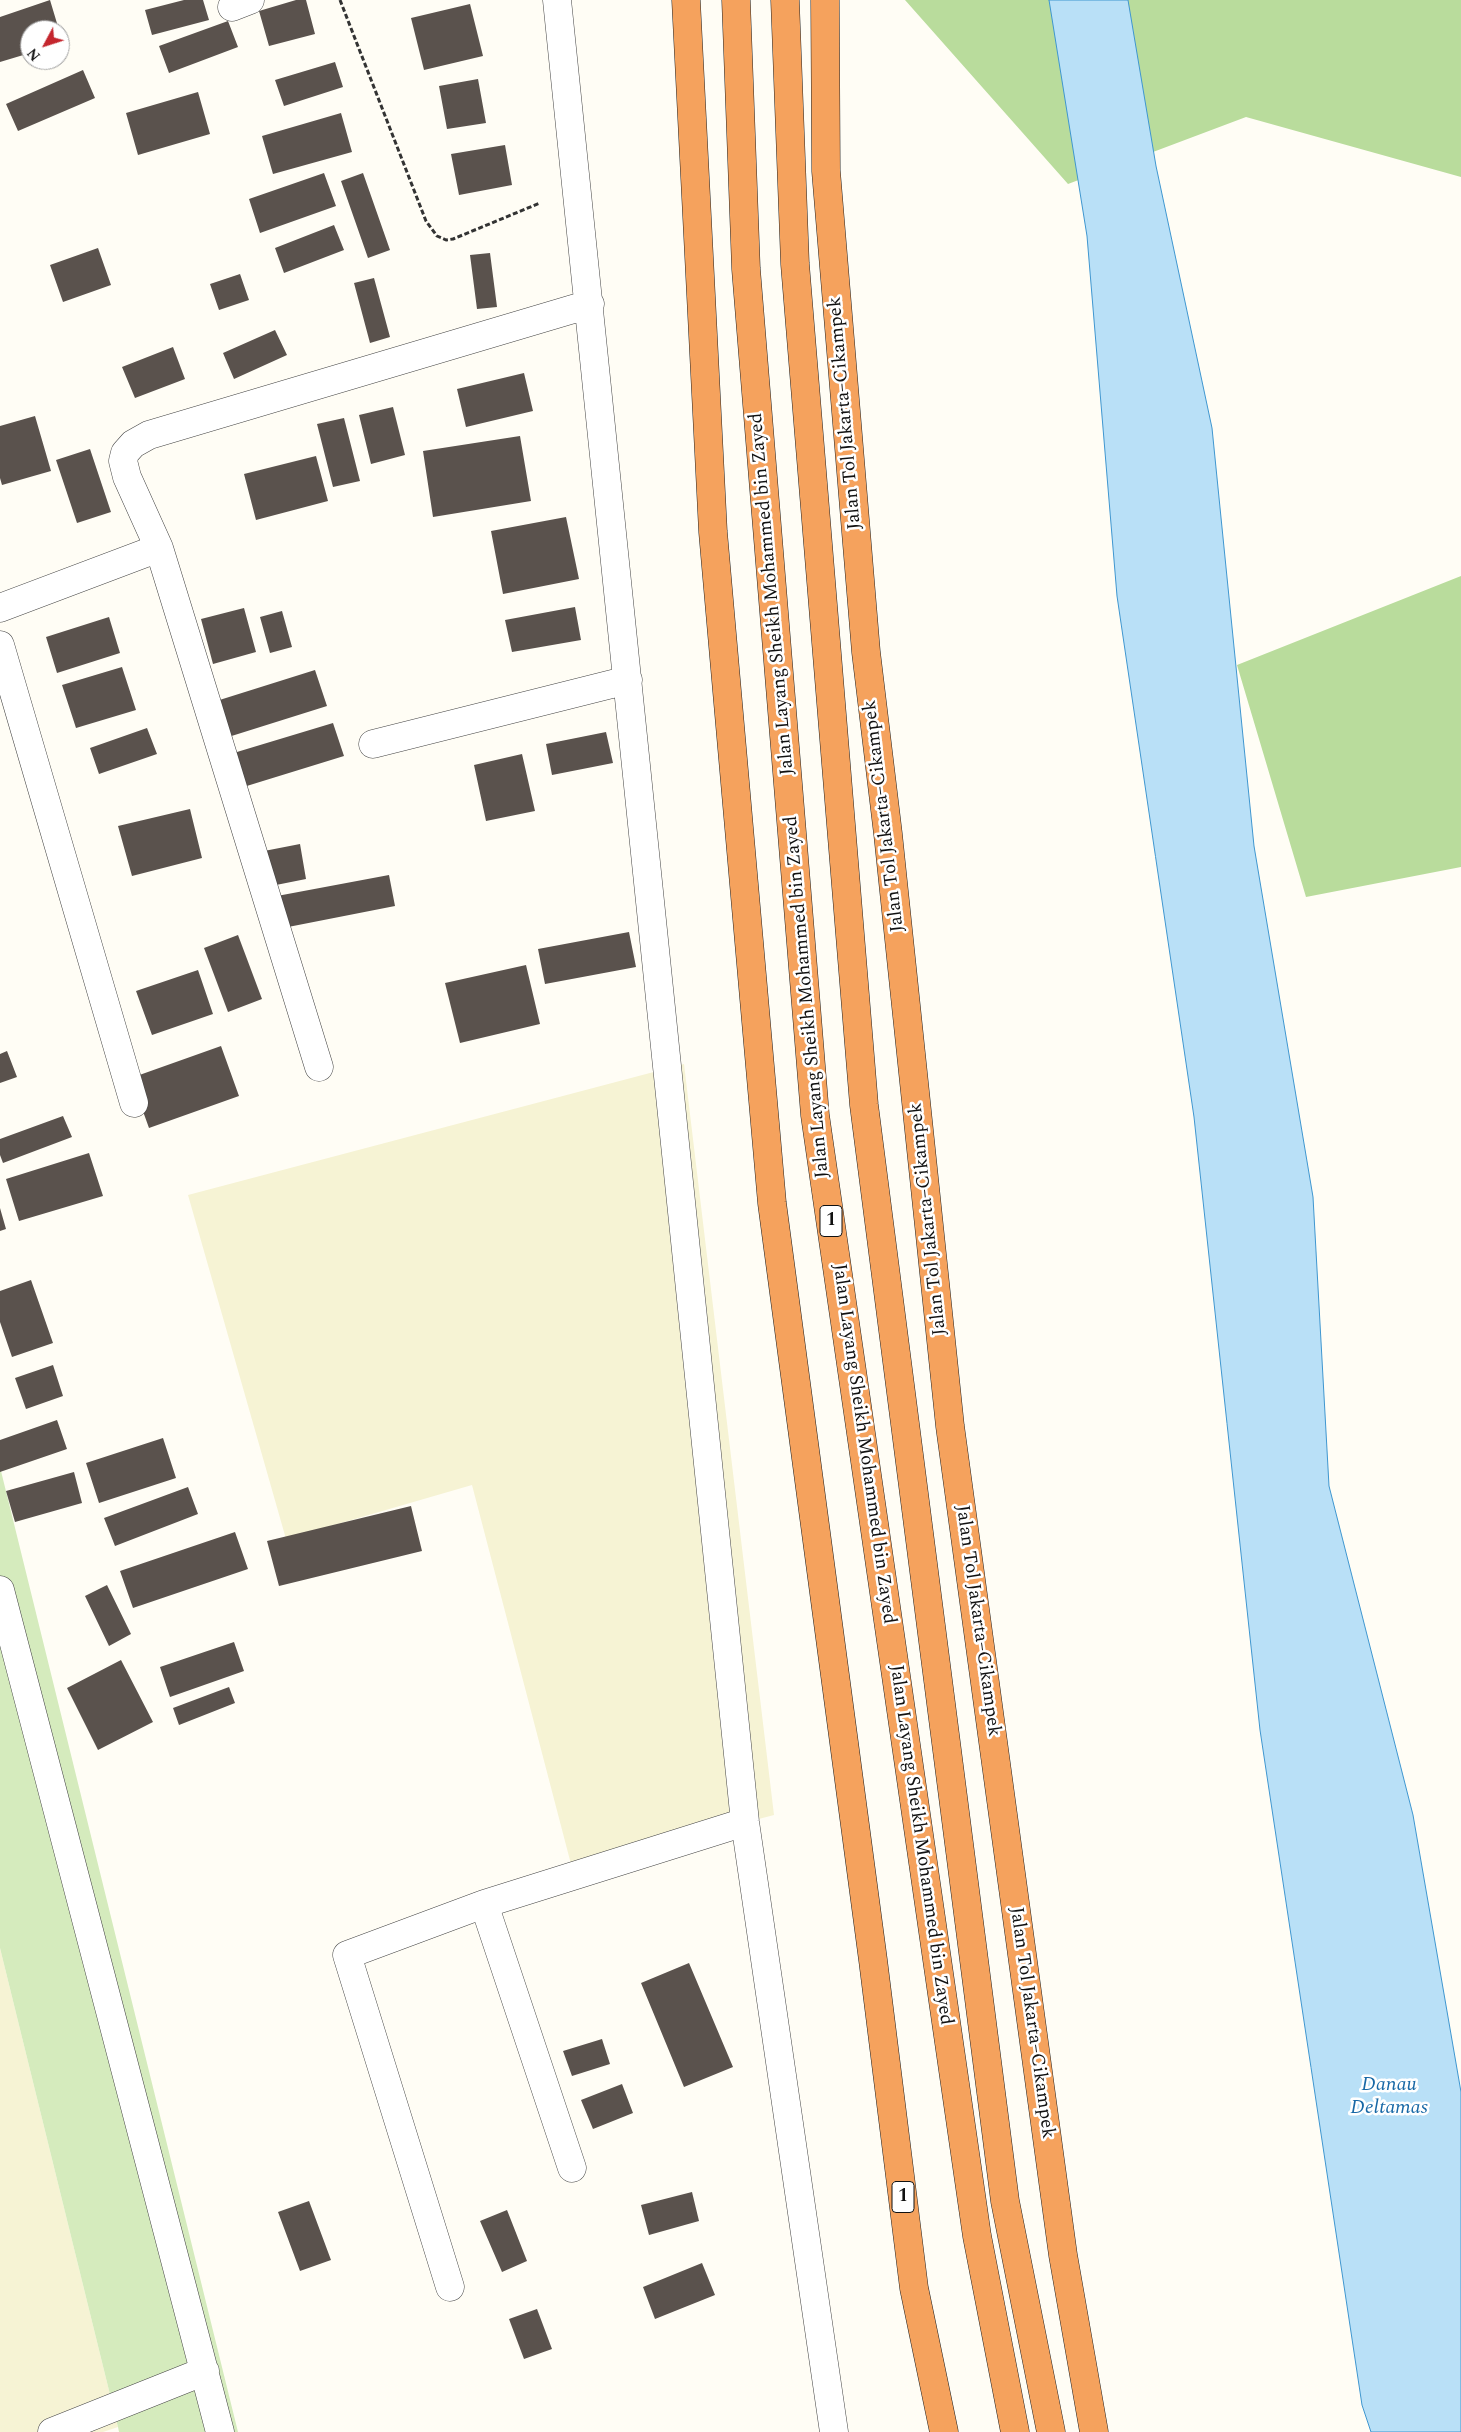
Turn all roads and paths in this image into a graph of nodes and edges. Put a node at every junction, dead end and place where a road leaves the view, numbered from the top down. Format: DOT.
graph roads {
  1 [pos="340,0"];
  2 [pos="557,0"];
  3 [pos="686,0"];
  4 [pos="736,0"];
  5 [pos="785,0"];
  6 [pos="825,0"];
  7 [pos="576,188"];
  8 [pos="590,304"];
  9 [pos="159,548"];
  10 [pos="0,608"];
  11 [pos="0,645"];
  12 [pos="628,680"];
  13 [pos="373,744"];
  14 [pos="319,1067"];
  15 [pos="134,1103"];
  16 [pos="0,1590"];
  17 [pos="744,1822"];
  18 [pos="484,1904"];
  19 [pos="572,2168"];
  20 [pos="450,2287"];
  21 [pos="205,2371"];
  22 [pos="52,2432"];
  23 [pos="220,2432"];
  24 [pos="834,2432"];
  25 [pos="944,2432"];
  26 [pos="1015,2432"];
  27 [pos="1051,2432"];
  28 [pos="1094,2432"];
  1 -- 7 [label="path"];
  2 -- 7 [label="street"];
  3 -- 25 [label="highway, 1"];
  4 -- 26 [label="highway, Jalan Layang Sheikh Mohammed bin Zayed / 1"];
  5 -- 27 [label="highway, Jalan Layang Sheikh Mohammed bin Zayed"];
  6 -- 28 [label="highway, Jalan Tol Jakarta–Cikampek"];
  7 -- 8 [label="street"];
  8 -- 9 [label="street"];
  8 -- 12 [label="street"];
  9 -- 10 [label="street"];
  9 -- 14 [label="street"];
  11 -- 15 [label="street"];
  12 -- 13 [label="street"];
  12 -- 17 [label="street"];
  16 -- 21 [label="street"];
  17 -- 18 [label="street"];
  17 -- 24 [label="street"];
  18 -- 19 [label="street"];
  18 -- 20 [label="street"];
  21 -- 22 [label="street"];
  21 -- 23 [label="street"];
}
